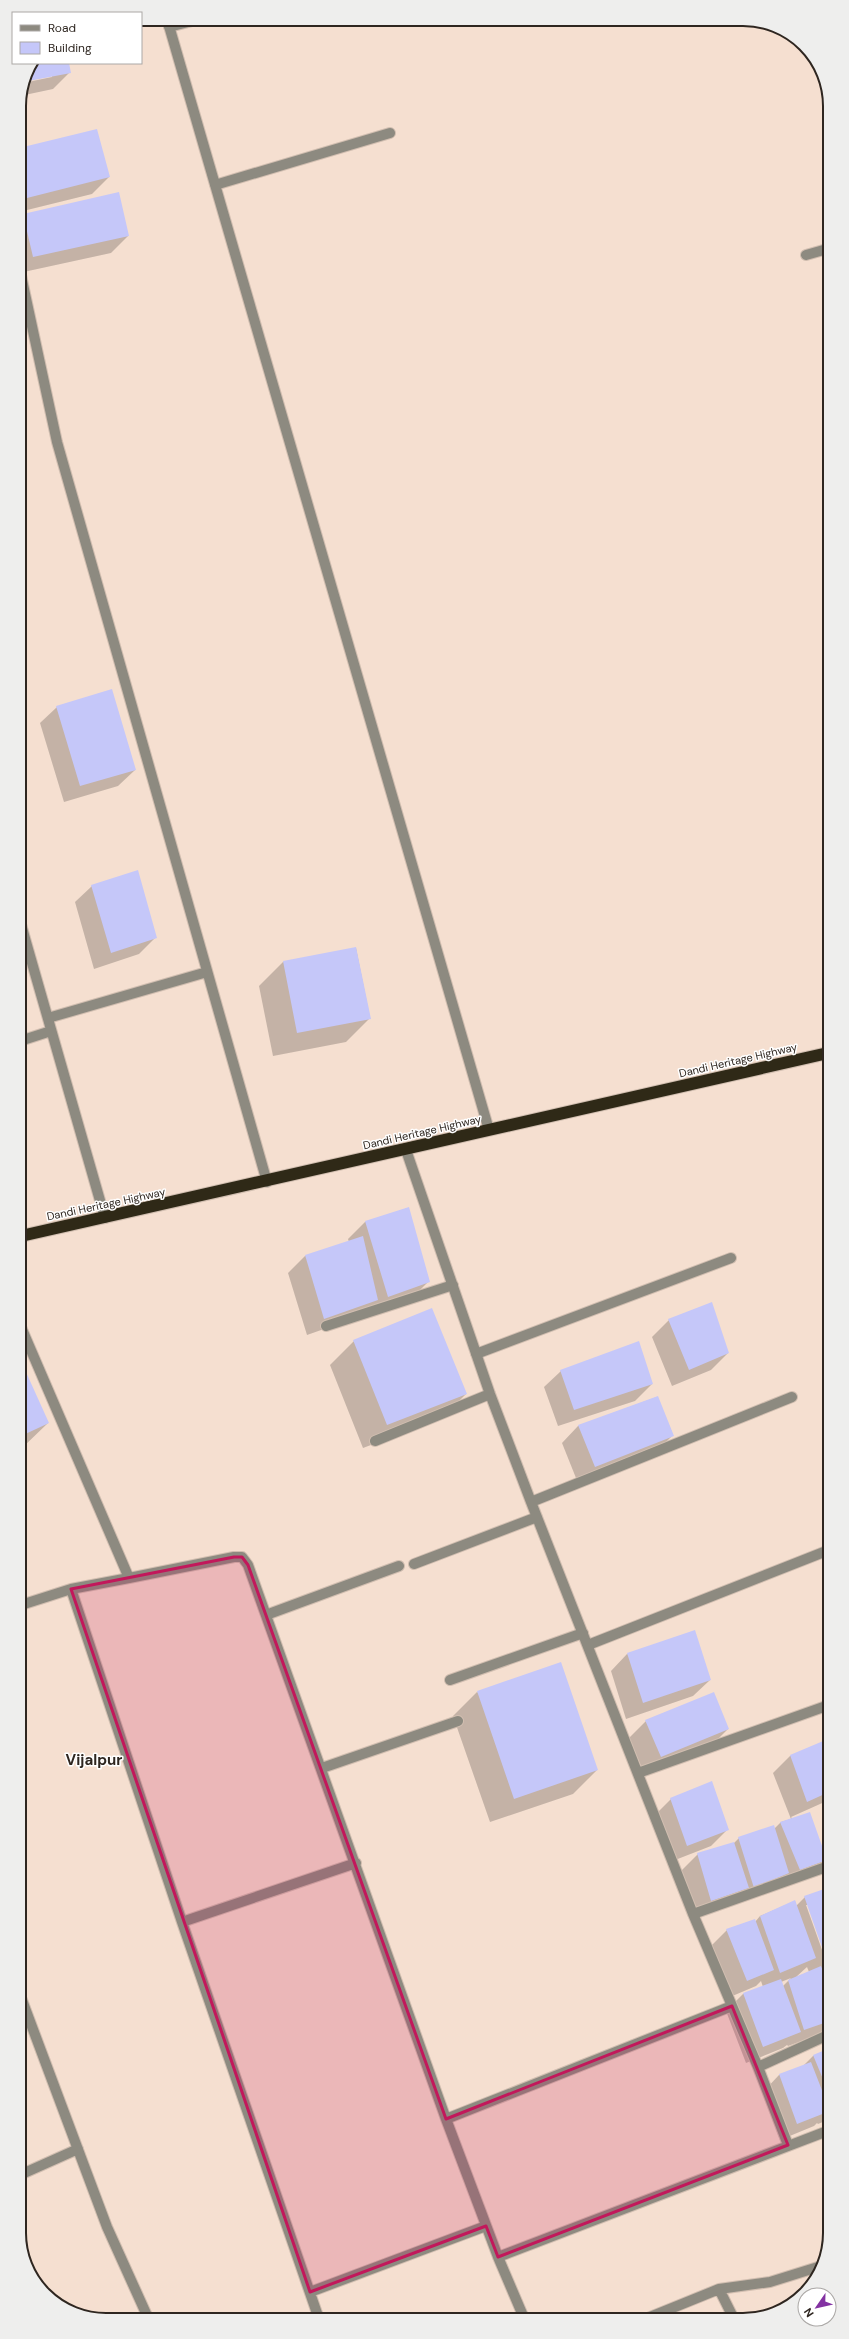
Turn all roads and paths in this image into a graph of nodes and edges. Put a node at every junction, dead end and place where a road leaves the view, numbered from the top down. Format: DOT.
graph roads {
  1 [pos="169,26"];
  2 [pos="390,133"];
  3 [pos="215,185"];
  4 [pos="823,250"];
  5 [pos="806,255"];
  6 [pos="26,297"];
  7 [pos="26,942"];
  8 [pos="207,972"];
  9 [pos="48,1018"];
  10 [pos="52,1031"];
  11 [pos="26,1039"];
  12 [pos="823,1054"];
  13 [pos="489,1130"];
  14 [pos="406,1150"];
  15 [pos="267,1182"];
  16 [pos="105,1218"];
  17 [pos="26,1235"];
  18 [pos="731,1258"];
  19 [pos="453,1286"];
  20 [pos="326,1326"];
  21 [pos="26,1339"];
  22 [pos="476,1354"];
  23 [pos="490,1394"];
  24 [pos="792,1397"];
  25 [pos="375,1441"];
  26 [pos="531,1502"];
  27 [pos="538,1517"];
  28 [pos="823,1552"];
  29 [pos="414,1564"];
  30 [pos="399,1566"];
  31 [pos="129,1578"];
  32 [pos="71,1589"];
  33 [pos="26,1603"];
  34 [pos="266,1615"];
  35 [pos="583,1632"];
  36 [pos="588,1645"];
  37 [pos="450,1680"];
  38 [pos="823,1707"];
  39 [pos="458,1721"];
  40 [pos="322,1768"];
  41 [pos="638,1773"];
  42 [pos="356,1863"];
  43 [pos="823,1868"];
  44 [pos="693,1914"];
  45 [pos="182,1922"];
  46 [pos="732,2006"];
  47 [pos="26,2011"];
  48 [pos="823,2037"];
  49 [pos="758,2067"];
  50 [pos="446,2119"];
  51 [pos="823,2132"];
  52 [pos="788,2145"];
  53 [pos="78,2149"];
  54 [pos="26,2172"];
  55 [pos="486,2226"];
  56 [pos="498,2257"];
  57 [pos="815,2268"];
  58 [pos="719,2289"];
  59 [pos="310,2292"];
  60 [pos="146,2313"];
  61 [pos="317,2313"];
  62 [pos="522,2313"];
  63 [pos="662,2313"];
  64 [pos="731,2313"];
  1 -- 3 [label="street"];
  2 -- 3 [label="street"];
  3 -- 13 [label="street"];
  4 -- 5 [label="street"];
  6 -- 8 [label="street"];
  7 -- 9 [label="street"];
  8 -- 9 [label="street"];
  8 -- 15 [label="street"];
  9 -- 10 [label="street"];
  10 -- 11 [label="street"];
  10 -- 16 [label="street"];
  12 -- 13 [label="highway, Dandi Heritage Highway"];
  13 -- 14 [label="highway, Dandi Heritage Highway"];
  14 -- 15 [label="highway, Dandi Heritage Highway"];
  14 -- 19 [label="street"];
  15 -- 16 [label="highway, Dandi Heritage Highway"];
  16 -- 17 [label="highway, Dandi Heritage Highway"];
  18 -- 22 [label="street"];
  19 -- 20 [label="street"];
  19 -- 22 [label="street"];
  21 -- 31 [label="street"];
  22 -- 23 [label="street"];
  23 -- 25 [label="street"];
  23 -- 26 [label="street"];
  24 -- 26 [label="street"];
  26 -- 27 [label="street"];
  27 -- 29 [label="street"];
  27 -- 35 [label="street"];
  28 -- 36 [label="street"];
  30 -- 34 [label="street"];
  31 -- 32 [label="street"];
  31 -- 34 [label="street"];
  32 -- 33 [label="street"];
  32 -- 45 [label="street"];
  34 -- 40 [label="street"];
  35 -- 36 [label="street"];
  35 -- 37 [label="street"];
  36 -- 41 [label="street"];
  38 -- 41 [label="street"];
  39 -- 40 [label="street"];
  40 -- 42 [label="street"];
  41 -- 44 [label="street"];
  42 -- 45 [label="street"];
  42 -- 50 [label="street"];
  43 -- 44 [label="street"];
  44 -- 46 [label="street"];
  45 -- 59 [label="street"];
  46 -- 49 [label="street"];
  46 -- 50 [label="street"];
  47 -- 53 [label="street"];
  48 -- 49 [label="street"];
  49 -- 52 [label="street"];
  50 -- 55 [label="street"];
  51 -- 52 [label="street"];
  52 -- 56 [label="street"];
  53 -- 54 [label="street"];
  53 -- 60 [label="street"];
  55 -- 56 [label="street"];
  55 -- 59 [label="street"];
  56 -- 62 [label="street"];
  57 -- 58 [label="street"];
  58 -- 63 [label="street"];
  58 -- 64 [label="street"];
  59 -- 61 [label="street"];
}
